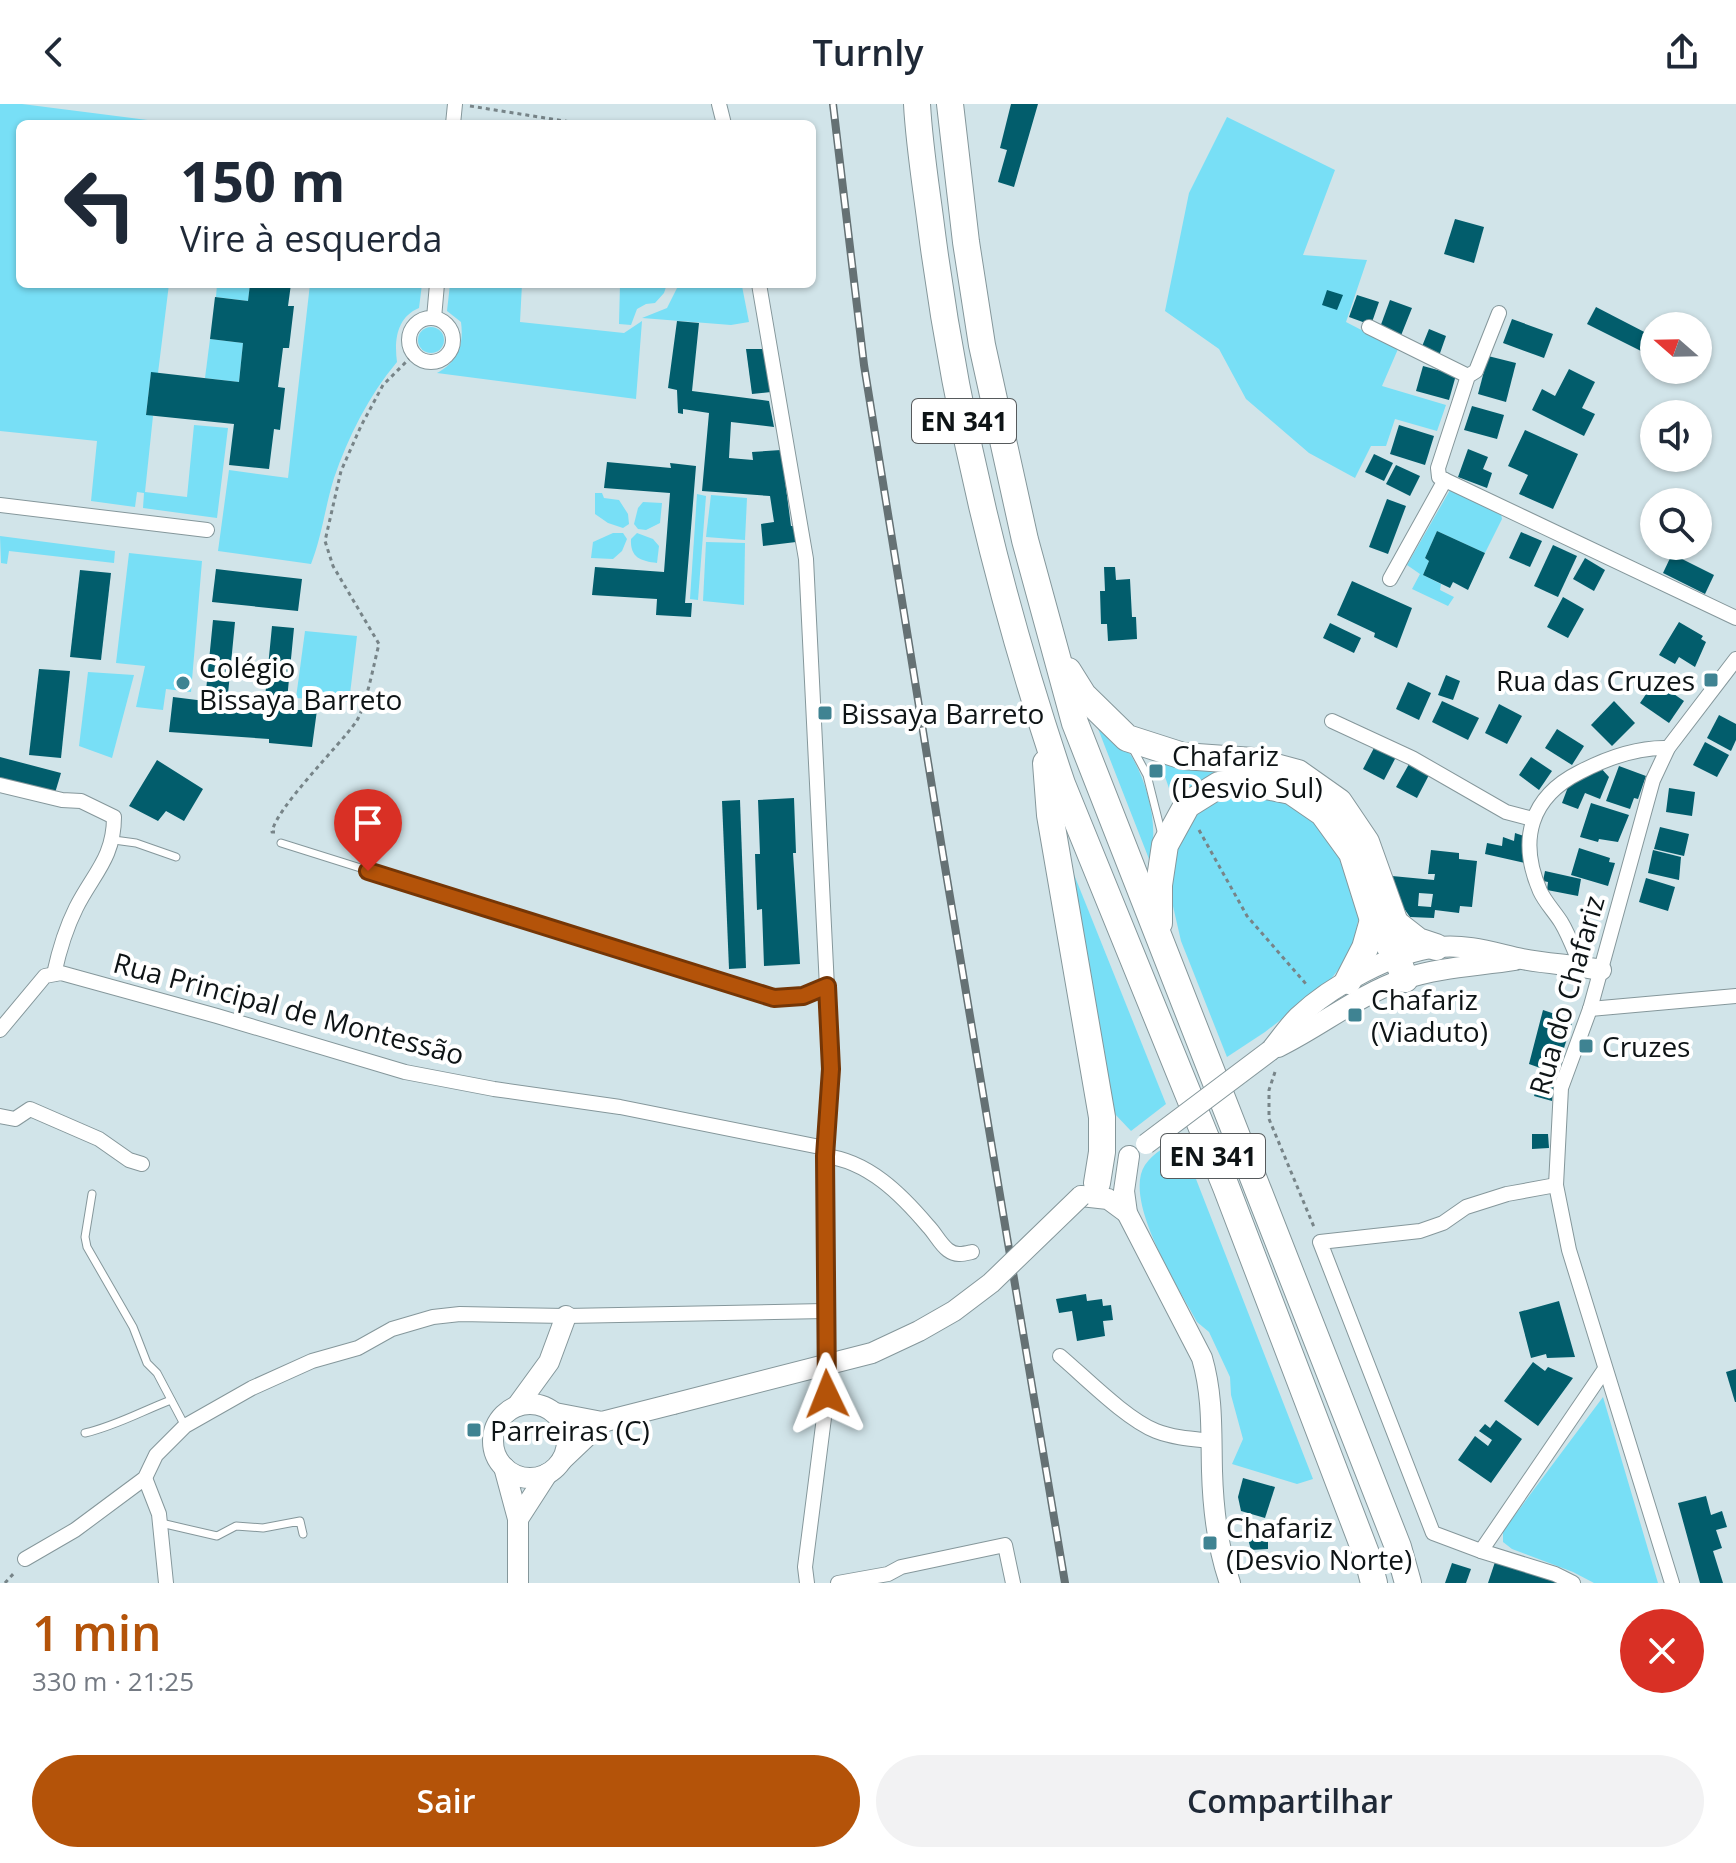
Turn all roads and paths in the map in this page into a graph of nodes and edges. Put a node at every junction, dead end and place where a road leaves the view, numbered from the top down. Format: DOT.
graph roads {
  1 [pos="457,104"];
  2 [pos="917,104"];
  3 [pos="950,104"];
  4 [pos="558,120"];
  5 [pos="437,288"];
  6 [pos="760,288"];
  7 [pos="1499,313"];
  8 [pos="434,318"];
  9 [pos="1369,327"];
  10 [pos="414,354"];
  11 [pos="1468,376"];
  12 [pos="1445,480"];
  13 [pos="0,505"];
  14 [pos="207,530"];
  15 [pos="1390,579"];
  16 [pos="1736,618"];
  17 [pos="1053,646"];
  18 [pos="1736,659"];
  19 [pos="1332,721"];
  20 [pos="1044,731"];
  21 [pos="1127,738"];
  22 [pos="1668,748"];
  23 [pos="0,785"];
  24 [pos="1187,805"];
  25 [pos="1533,819"];
  26 [pos="114,840"];
  27 [pos="281,843"];
  28 [pos="1165,845"];
  29 [pos="176,857"];
  30 [pos="1384,921"];
  31 [pos="1159,938"];
  32 [pos="1436,947"];
  33 [pos="1522,959"];
  34 [pos="1401,968"];
  35 [pos="1591,968"];
  36 [pos="54,974"];
  37 [pos="1348,981"];
  38 [pos="827,986"];
  39 [pos="1736,996"];
  40 [pos="1319,1000"];
  41 [pos="1590,1009"];
  42 [pos="0,1030"];
  43 [pos="1271,1050"];
  44 [pos="1269,1090"];
  45 [pos="0,1116"];
  46 [pos="1138,1150"];
  47 [pos="825,1152"];
  48 [pos="142,1164"];
  49 [pos="1556,1185"];
  50 [pos="1089,1189"];
  51 [pos="1124,1191"];
  52 [pos="92,1194"];
  53 [pos="1127,1213"];
  54 [pos="1320,1242"];
  55 [pos="972,1252"];
  56 [pos="825,1311"];
  57 [pos="566,1316"];
  58 [pos="1060,1356"];
  59 [pos="549,1362"];
  60 [pos="1605,1369"];
  61 [pos="171,1400"];
  62 [pos="517,1406"];
  63 [pos="554,1412"];
  64 [pos="602,1422"];
  65 [pos="185,1426"];
  66 [pos="85,1433"];
  67 [pos="1212,1441"];
  68 [pos="504,1467"];
  69 [pos="554,1467"];
  70 [pos="145,1478"];
  71 [pos="518,1519"];
  72 [pos="160,1522"];
  73 [pos="303,1534"];
  74 [pos="1481,1551"];
  75 [pos="25,1559"];
  76 [pos="166,1583"];
  77 [pos="518,1583"];
  78 [pos="807,1583"];
  79 [pos="838,1583"];
  80 [pos="1013,1583"];
  81 [pos="1230,1583"];
  82 [pos="1374,1583"];
  83 [pos="1408,1583"];
  84 [pos="1573,1583"];
  85 [pos="1672,1583"];
  1 -- 4 [label="path"];
  2 -- 20 [label="highway, EN 341"];
  3 -- 17 [label="highway, EN 341"];
  5 -- 8 [label="street"];
  6 -- 38 [label="street"];
  7 -- 11 [label="street"];
  8 -- 10 [label="street"];
  8 -- 10 [label="street"];
  9 -- 11 [label="street"];
  10 -- 27 [label="path"];
  11 -- 12 [label="street"];
  12 -- 15 [label="street"];
  12 -- 16 [label="street"];
  13 -- 14 [label="street"];
  17 -- 21 [label="highway"];
  17 -- 31 [label="highway, EN 341"];
  18 -- 22 [label="street, Rua do Chafariz"];
  19 -- 25 [label="street"];
  20 -- 50 [label="highway"];
  20 -- 82 [label="highway, EN 341"];
  21 -- 28 [label="lane"];
  21 -- 30 [label="highway"];
  22 -- 25 [label="street"];
  22 -- 35 [label="street, Rua do Chafariz"];
  23 -- 26 [label="street"];
  24 -- 28 [label="highway"];
  24 -- 30 [label="highway"];
  24 -- 40 [label="path"];
  25 -- 35 [label="street"];
  26 -- 29 [label="lane"];
  26 -- 36 [label="street"];
  27 -- 38 [label="lane"];
  28 -- 31 [label="highway"];
  30 -- 32 [label="highway"];
  30 -- 34 [label="highway"];
  30 -- 37 [label="highway"];
  31 -- 83 [label="highway, EN 341"];
  32 -- 33 [label="street"];
  32 -- 34 [label="street"];
  33 -- 34 [label="street"];
  33 -- 35 [label="street"];
  34 -- 37 [label="street"];
  34 -- 43 [label="street"];
  35 -- 41 [label="street, Rua do Chafariz"];
  36 -- 42 [label="street"];
  36 -- 47 [label="street, Rua Principal de Montessão"];
  37 -- 40 [label="street"];
  38 -- 47 [label="street"];
  39 -- 41 [label="street"];
  40 -- 43 [label="street"];
  41 -- 49 [label="street, Rua do Chafariz"];
  43 -- 46 [label="street, bridge"];
  44 -- 54 [label="path"];
  45 -- 48 [label="street"];
  46 -- 50 [label="street"];
  46 -- 51 [label="street"];
  47 -- 55 [label="street, Rua Principal de Montessão"];
  47 -- 56 [label="street"];
  49 -- 54 [label="street"];
  49 -- 60 [label="street, Rua do Chafariz"];
  50 -- 51 [label="street"];
  50 -- 53 [label="street"];
  50 -- 64 [label="street, bridge"];
  51 -- 53 [label="street"];
  52 -- 61 [label="lane"];
  53 -- 67 [label="street"];
  54 -- 74 [label="street"];
  56 -- 57 [label="street"];
  56 -- 78 [label="street"];
  57 -- 59 [label="street"];
  57 -- 65 [label="street"];
  58 -- 67 [label="street"];
  59 -- 62 [label="street"];
  59 -- 63 [label="street"];
  60 -- 74 [label="street"];
  60 -- 85 [label="street, Rua do Chafariz"];
  61 -- 65 [label="lane"];
  61 -- 66 [label="lane"];
  62 -- 63 [label="street"];
  62 -- 68 [label="street"];
  63 -- 64 [label="street"];
  63 -- 69 [label="street"];
  64 -- 69 [label="street"];
  65 -- 70 [label="street"];
  67 -- 81 [label="street"];
  68 -- 69 [label="street"];
  68 -- 71 [label="street"];
  69 -- 71 [label="street"];
  70 -- 72 [label="street"];
  70 -- 75 [label="street"];
  71 -- 77 [label="street"];
  72 -- 73 [label="lane"];
  72 -- 76 [label="street"];
  74 -- 84 [label="street"];
  79 -- 80 [label="street"];
}
